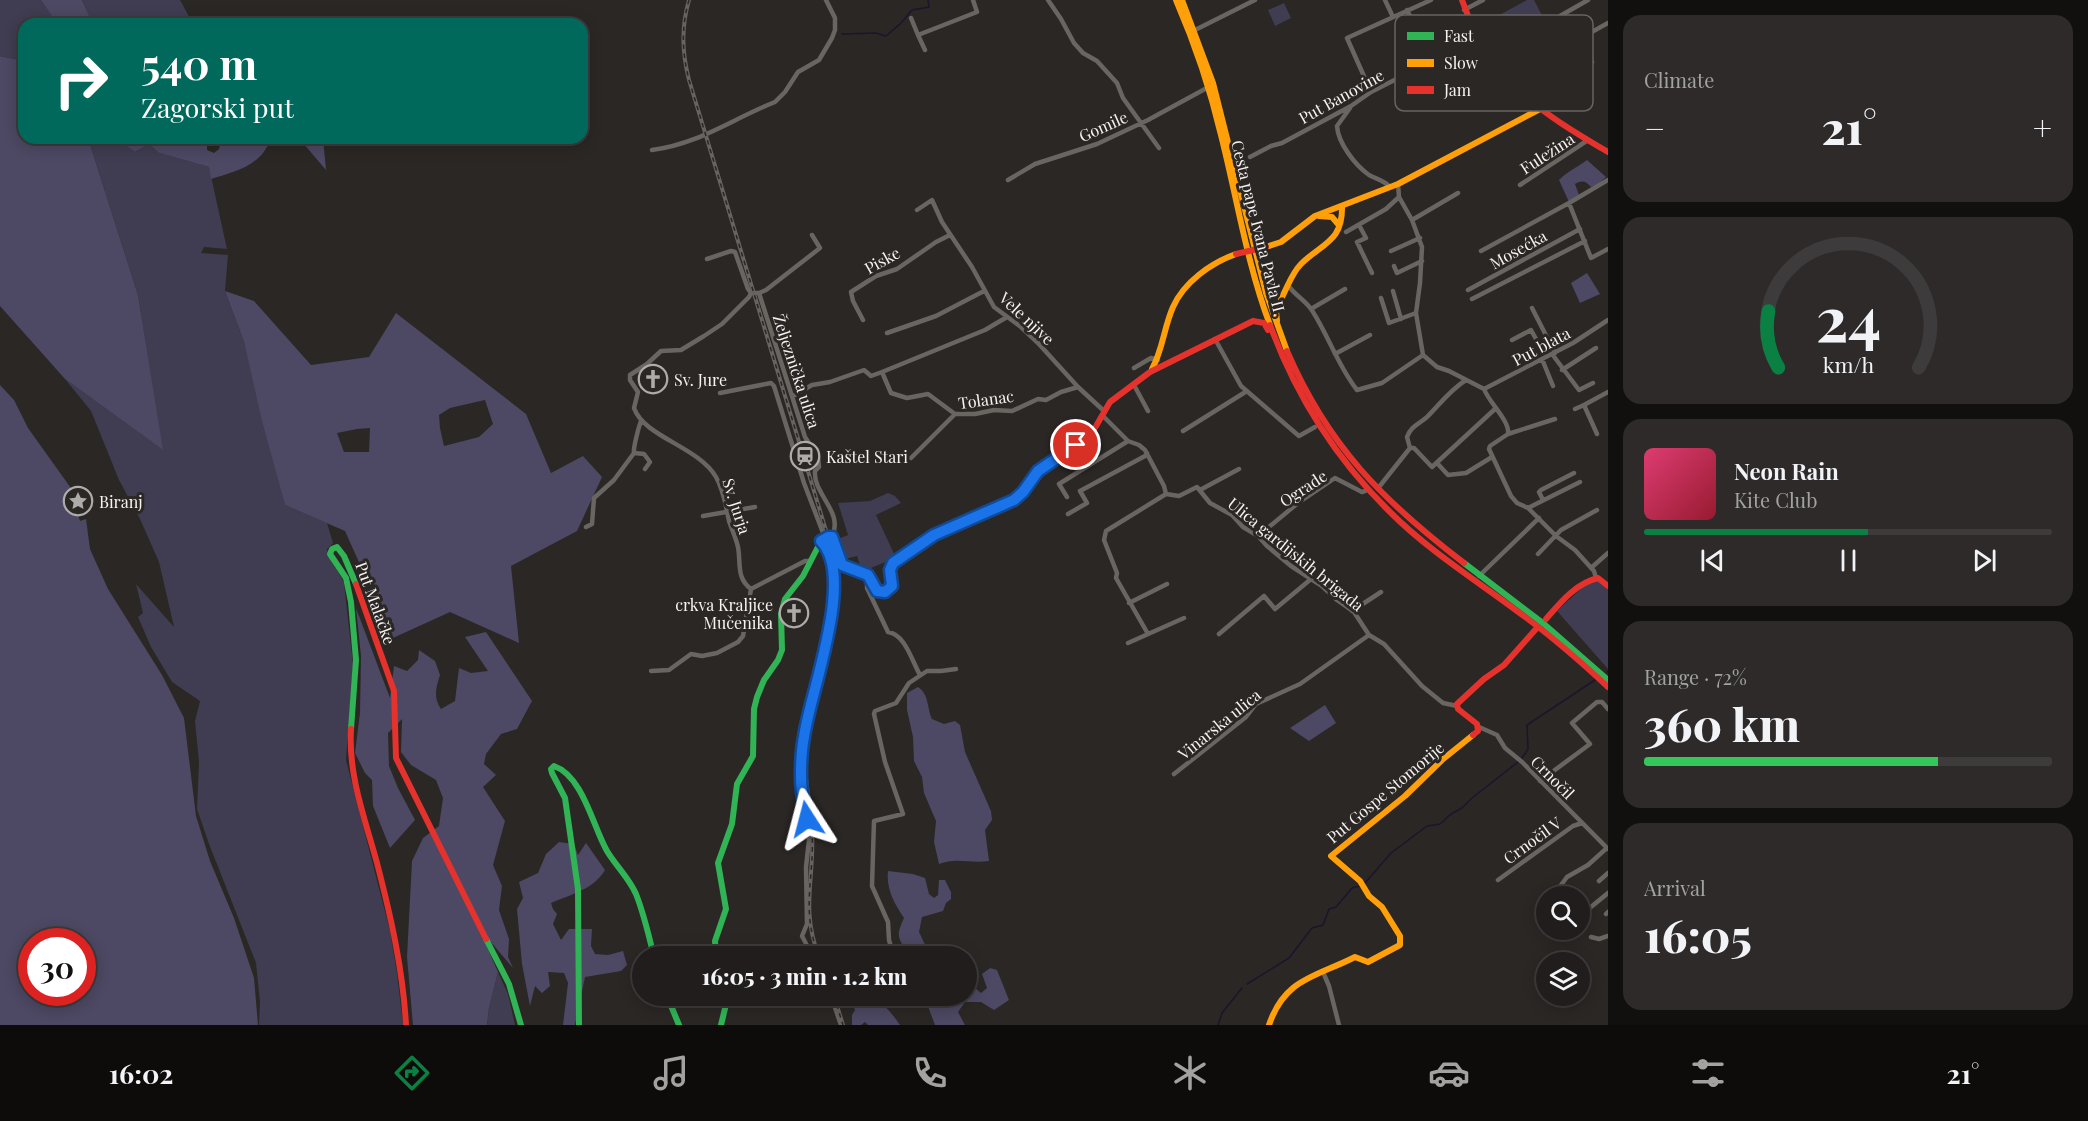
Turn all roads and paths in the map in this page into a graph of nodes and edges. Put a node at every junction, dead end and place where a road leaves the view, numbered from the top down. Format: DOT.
graph roads {
  1 [pos="826,0"];
  2 [pos="973,0"];
  3 [pos="1048,0"];
  4 [pos="1176,0"];
  5 [pos="1182,0"];
  6 [pos="1255,0"];
  7 [pos="1385,0"];
  8 [pos="1431,0"];
  9 [pos="1462,0"];
  10 [pos="1483,0"];
  11 [pos="1572,0"];
  12 [pos="1588,0"];
  13 [pos="1575,8"];
  14 [pos="1407,10"];
  15 [pos="1464,10"];
  16 [pos="1397,15"];
  17 [pos="1410,15"];
  18 [pos="1466,15"];
  19 [pos="1562,15"];
  20 [pos="1393,17"];
  21 [pos="911,18"];
  22 [pos="1608,23"];
  23 [pos="1195,30"];
  24 [pos="1593,31"];
  25 [pos="918,35"];
  26 [pos="925,50"];
  27 [pos="1395,80"];
  28 [pos="1205,89"];
  29 [pos="1371,92"];
  30 [pos="1351,106"];
  31 [pos="1536,111"];
  32 [pos="1543,111"];
  33 [pos="1140,123"];
  34 [pos="1588,141"];
  35 [pos="1159,148"];
  36 [pos="652,150"];
  37 [pos="1608,151"];
  38 [pos="1250,158"];
  39 [pos="1008,180"];
  40 [pos="1608,180"];
  41 [pos="1398,184"];
  42 [pos="1520,185"];
  43 [pos="1390,187"];
  44 [pos="1458,193"];
  45 [pos="1399,196"];
  46 [pos="1569,204"];
  47 [pos="1339,207"];
  48 [pos="917,210"];
  49 [pos="1315,216"];
  50 [pos="1413,220"];
  51 [pos="1357,226"];
  52 [pos="1341,227"];
  53 [pos="1580,229"];
  54 [pos="812,235"];
  55 [pos="950,235"];
  56 [pos="1420,238"];
  57 [pos="1585,241"];
  58 [pos="1608,249"];
  59 [pos="1391,251"];
  60 [pos="1481,251"];
  61 [pos="707,259"];
  62 [pos="1422,261"];
  63 [pos="1394,266"];
  64 [pos="1372,273"];
  65 [pos="1260,277"];
  66 [pos="1288,285"];
  67 [pos="1345,289"];
  68 [pos="1468,290"];
  69 [pos="984,291"];
  70 [pos="1393,291"];
  71 [pos="751,293"];
  72 [pos="759,293"];
  73 [pos="1284,293"];
  74 [pos="1260,298"];
  75 [pos="1380,298"];
  76 [pos="1473,299"];
  77 [pos="1532,308"];
  78 [pos="1311,309"];
  79 [pos="1416,313"];
  80 [pos="1007,318"];
  81 [pos="1401,319"];
  82 [pos="863,320"];
  83 [pos="1608,320"];
  84 [pos="1253,321"];
  85 [pos="887,333"];
  86 [pos="1370,335"];
  87 [pos="1277,338"];
  88 [pos="1215,339"];
  89 [pos="1512,340"];
  90 [pos="1596,348"];
  91 [pos="1553,353"];
  92 [pos="1335,354"];
  93 [pos="1424,355"];
  94 [pos="1544,358"];
  95 [pos="1160,361"];
  96 [pos="1134,368"];
  97 [pos="1562,370"];
  98 [pos="882,372"];
  99 [pos="1466,380"];
  100 [pos="1593,383"];
  101 [pos="1134,385"];
  102 [pos="1553,386"];
  103 [pos="1078,387"];
  104 [pos="1484,389"];
  105 [pos="1247,391"];
  106 [pos="1608,392"];
  107 [pos="720,393"];
  108 [pos="792,396"];
  109 [pos="1584,405"];
  110 [pos="1495,409"];
  111 [pos="1575,409"];
  112 [pos="1148,411"];
  113 [pos="1103,413"];
  114 [pos="955,414"];
  115 [pos="1555,418"];
  116 [pos="641,421"];
  117 [pos="1315,427"];
  118 [pos="1182,431"];
  119 [pos="1508,434"];
  120 [pos="1597,434"];
  121 [pos="1128,441"];
  122 [pos="1410,447"];
  123 [pos="634,453"];
  124 [pos="1147,453"];
  125 [pos="1492,457"];
  126 [pos="911,458"];
  127 [pos="1437,463"];
  128 [pos="1239,469"];
  129 [pos="645,470"];
  130 [pos="1574,473"];
  131 [pos="1580,482"];
  132 [pos="1379,487"];
  133 [pos="1200,490"];
  134 [pos="1365,491"];
  135 [pos="1166,494"];
  136 [pos="1067,497"];
  137 [pos="1543,500"];
  138 [pos="754,507"];
  139 [pos="1528,508"];
  140 [pos="728,510"];
  141 [pos="1597,510"];
  142 [pos="1068,514"];
  143 [pos="703,516"];
  144 [pos="1539,518"];
  145 [pos="586,527"];
  146 [pos="1258,536"];
  147 [pos="1556,536"];
  148 [pos="826,539"];
  149 [pos="1608,553"];
  150 [pos="1538,554"];
  151 [pos="809,561"];
  152 [pos="1591,568"];
  153 [pos="1479,576"];
  154 [pos="1596,578"];
  155 [pos="1311,579"];
  156 [pos="872,582"];
  157 [pos="1167,584"];
  158 [pos="1608,586"];
  159 [pos="751,589"];
  160 [pos="1381,592"];
  161 [pos="1509,597"];
  162 [pos="1129,603"];
  163 [pos="1352,611"];
  164 [pos="1524,614"];
  165 [pos="1184,618"];
  166 [pos="1546,619"];
  167 [pos="1536,629"];
  168 [pos="1148,634"];
  169 [pos="1219,634"];
  170 [pos="1369,635"];
  171 [pos="1552,636"];
  172 [pos="1560,636"];
  173 [pos="1128,643"];
  174 [pos="956,669"];
  175 [pos="651,671"];
  176 [pos="920,675"];
  177 [pos="1608,680"];
  178 [pos="1608,687"];
  179 [pos="1457,706"];
  180 [pos="1608,709"];
  181 [pos="1479,727"];
  182 [pos="1174,774"];
  183 [pos="1540,782"];
  184 [pos="1582,823"];
  185 [pos="1608,848"];
  186 [pos="1608,873"];
  187 [pos="1497,880"];
  188 [pos="1599,881"];
  189 [pos="1560,886"];
  190 [pos="1608,892"];
  191 [pos="1590,907"];
  192 [pos="1608,936"];
  193 [pos="1591,937"];
  194 [pos="651,946"];
  195 [pos="715,946"];
  196 [pos="807,946"];
  197 [pos="891,946"];
  198 [pos="1323,972"];
  199 [pos="671,1006"];
  200 [pos="726,1006"];
  201 [pos="834,1006"];
  202 [pos="406,1025"];
  203 [pos="520,1025"];
  204 [pos="579,1025"];
  205 [pos="679,1025"];
  206 [pos="721,1025"];
  207 [pos="841,1025"];
  208 [pos="1269,1025"];
  209 [pos="1339,1025"];
  1 -- 36 [label="street"];
  2 -- 25 [label="street"];
  3 -- 33 [label="street"];
  4 -- 74 [label="main road, Cesta pape Ivana Pavla II."];
  5 -- 23 [label="main road, Cesta pape Ivana Pavla II."];
  6 -- 23 [label="street"];
  7 -- 20 [label="street"];
  8 -- 14 [label="street"];
  9 -- 15 [label="main road"];
  10 -- 15 [label="street"];
  11 -- 13 [label="street"];
  12 -- 13 [label="street"];
  13 -- 19 [label="street"];
  14 -- 16 [label="street"];
  14 -- 17 [label="street"];
  15 -- 18 [label="main road"];
  20 -- 29 [label="street"];
  21 -- 25 [label="street"];
  22 -- 24 [label="street"];
  23 -- 65 [label="main road, Cesta pape Ivana Pavla II."];
  25 -- 26 [label="street"];
  27 -- 29 [label="street, Put Banovine"];
  28 -- 33 [label="street, Gomile"];
  29 -- 30 [label="street, Put Banovine"];
  30 -- 38 [label="street, Put Banovine"];
  30 -- 43 [label="street"];
  31 -- 41 [label="main road"];
  32 -- 34 [label="main road"];
  33 -- 35 [label="street"];
  33 -- 39 [label="street, Gomile"];
  34 -- 37 [label="main road"];
  34 -- 42 [label="street, Fuležina"];
  40 -- 46 [label="street"];
  41 -- 43 [label="main road"];
  41 -- 45 [label="street"];
  43 -- 47 [label="main road"];
  44 -- 50 [label="street"];
  45 -- 50 [label="street"];
  45 -- 51 [label="street"];
  46 -- 53 [label="street"];
  46 -- 60 [label="street"];
  47 -- 49 [label="main road"];
  47 -- 52 [label="main road"];
  48 -- 55 [label="street, Vele njive"];
  49 -- 52 [label="main road"];
  49 -- 95 [label="main road, bridge"];
  50 -- 56 [label="street"];
  51 -- 52 [label="street"];
  51 -- 52 [label="street"];
  51 -- 64 [label="street"];
  52 -- 66 [label="main road"];
  53 -- 57 [label="street"];
  53 -- 68 [label="street, Mosećka"];
  54 -- 72 [label="street"];
  55 -- 69 [label="street, Vele njive"];
  55 -- 82 [label="street, Piske"];
  56 -- 59 [label="street"];
  56 -- 62 [label="street"];
  57 -- 58 [label="street"];
  57 -- 76 [label="street"];
  61 -- 71 [label="street"];
  62 -- 63 [label="street"];
  62 -- 79 [label="street"];
  65 -- 73 [label="main road"];
  65 -- 87 [label="main road, Cesta pape Ivana Pavla II."];
  66 -- 73 [label="main road"];
  66 -- 78 [label="street"];
  67 -- 78 [label="street"];
  69 -- 80 [label="street, Vele njive"];
  69 -- 85 [label="street"];
  70 -- 81 [label="street"];
  71 -- 72 [label="street"];
  71 -- 116 [label="street"];
  72 -- 108 [label="street, Željeznička ulica"];
  73 -- 87 [label="main road"];
  74 -- 84 [label="main road"];
  74 -- 87 [label="main road, Cesta pape Ivana Pavla II."];
  75 -- 81 [label="street"];
  77 -- 91 [label="street"];
  78 -- 92 [label="street"];
  79 -- 81 [label="street"];
  79 -- 93 [label="street"];
  80 -- 98 [label="street"];
  80 -- 103 [label="street, Vele njive"];
  83 -- 91 [label="street, Put blata"];
  84 -- 87 [label="main road"];
  84 -- 88 [label="main road"];
  86 -- 92 [label="street"];
  87 -- 153 [label="main road, Cesta pape Ivana Pavla II."];
  87 -- 164 [label="main road, Cesta pape Ivana Pavla II."];
  88 -- 95 [label="main road"];
  88 -- 105 [label="street"];
  89 -- 94 [label="street"];
  90 -- 97 [label="street"];
  91 -- 94 [label="street, Put blata"];
  91 -- 97 [label="street"];
  92 -- 93 [label="street"];
  93 -- 99 [label="street"];
  94 -- 102 [label="street"];
  94 -- 104 [label="street, Put blata"];
  95 -- 96 [label="street"];
  95 -- 101 [label="main road"];
  97 -- 100 [label="street"];
  98 -- 108 [label="street"];
  98 -- 114 [label="street"];
  99 -- 104 [label="street"];
  99 -- 122 [label="street"];
  101 -- 112 [label="street"];
  101 -- 113 [label="main road"];
  103 -- 113 [label="street, Vele njive"];
  103 -- 114 [label="street, Tolanac"];
  104 -- 110 [label="street"];
  105 -- 117 [label="street"];
  105 -- 118 [label="street"];
  106 -- 109 [label="street"];
  107 -- 148 [label="street"];
  108 -- 148 [label="street, Željeznička ulica"];
  109 -- 111 [label="street"];
  109 -- 120 [label="street"];
  110 -- 119 [label="street"];
  110 -- 127 [label="street"];
  113 -- 121 [label="street, Vele njive"];
  113 -- 156 [label="main road"];
  114 -- 126 [label="street, Tolanac"];
  115 -- 119 [label="street"];
  116 -- 123 [label="street"];
  116 -- 140 [label="street, Sv. Jurja"];
  119 -- 125 [label="street"];
  121 -- 124 [label="street, Vele njive"];
  121 -- 136 [label="street"];
  122 -- 127 [label="street"];
  122 -- 132 [label="street"];
  123 -- 129 [label="street"];
  123 -- 145 [label="street"];
  124 -- 135 [label="street"];
  124 -- 142 [label="street"];
  125 -- 127 [label="street"];
  125 -- 139 [label="street"];
  128 -- 133 [label="street"];
  130 -- 137 [label="street"];
  131 -- 137 [label="street"];
  133 -- 135 [label="street"];
  133 -- 146 [label="street, Ulica gardijskih brigada"];
  134 -- 146 [label="street, Ograde"];
  135 -- 162 [label="street"];
  137 -- 139 [label="street"];
  138 -- 140 [label="street"];
  139 -- 144 [label="street"];
  140 -- 143 [label="street"];
  140 -- 159 [label="street, Sv. Jurja"];
  141 -- 147 [label="street"];
  144 -- 147 [label="street"];
  144 -- 153 [label="street"];
  146 -- 155 [label="street, Ulica gardijskih brigada"];
  147 -- 150 [label="street"];
  147 -- 152 [label="street"];
  148 -- 151 [label="main road"];
  148 -- 156 [label="main road"];
  148 -- 196 [label="street"];
  149 -- 152 [label="street"];
  151 -- 159 [label="street"];
  151 -- 195 [label="main road"];
  152 -- 154 [label="street"];
  153 -- 161 [label="main road, Cesta pape Ivana Pavla II."];
  154 -- 158 [label="main road"];
  154 -- 166 [label="main road"];
  155 -- 163 [label="street, Ulica gardijskih brigada"];
  155 -- 169 [label="street"];
  156 -- 176 [label="street"];
  157 -- 162 [label="street"];
  159 -- 175 [label="street"];
  160 -- 163 [label="street"];
  161 -- 166 [label="main road"];
  161 -- 172 [label="main road, Cesta pape Ivana Pavla II."];
  162 -- 168 [label="street"];
  163 -- 170 [label="street, Ulica gardijskih brigada"];
  164 -- 167 [label="main road"];
  164 -- 171 [label="main road, Cesta pape Ivana Pavla II."];
  165 -- 168 [label="street"];
  166 -- 172 [label="main road"];
  167 -- 171 [label="main road"];
  167 -- 179 [label="main road"];
  168 -- 173 [label="street"];
  170 -- 179 [label="street, Ulica gardijskih brigada"];
  170 -- 182 [label="street, Vinarska ulica"];
  171 -- 178 [label="main road, Cesta pape Ivana Pavla II."];
  172 -- 177 [label="main road, Cesta pape Ivana Pavla II."];
  174 -- 176 [label="street"];
  176 -- 197 [label="street"];
  179 -- 181 [label="main road"];
  180 -- 183 [label="street"];
  181 -- 183 [label="street, Crnočil"];
  181 -- 198 [label="main road, Put Gospe Stomorije"];
  183 -- 184 [label="street, Crnočil"];
  184 -- 185 [label="street, Crnočil"];
  184 -- 187 [label="street, Crnočil V"];
  185 -- 189 [label="street"];
  186 -- 188 [label="street"];
  190 -- 191 [label="street"];
  192 -- 193 [label="street"];
  194 -- 204 [label="main road"];
  198 -- 208 [label="main road, Put Gospe Stomorije"];
  198 -- 209 [label="street"];
  199 -- 205 [label="main road"];
  200 -- 206 [label="main road"];
  201 -- 207 [label="street"];
  202 -- 203 [label="main road, Put Malačke"];
}
